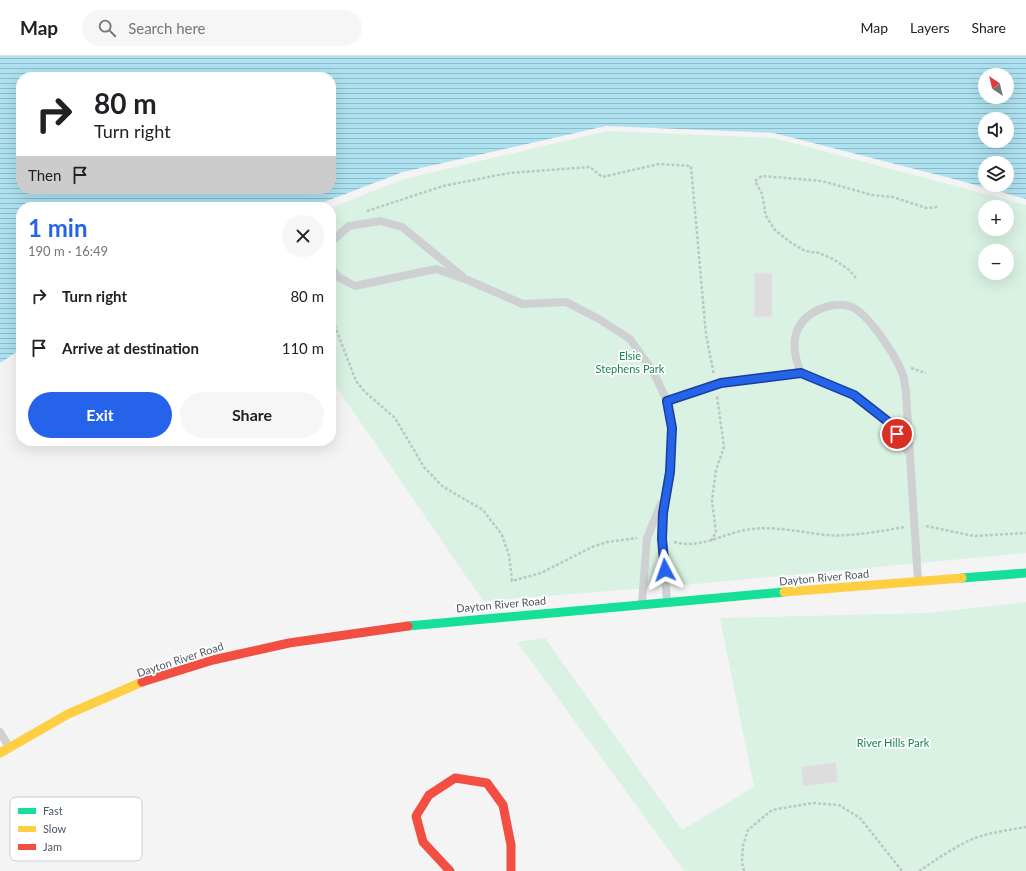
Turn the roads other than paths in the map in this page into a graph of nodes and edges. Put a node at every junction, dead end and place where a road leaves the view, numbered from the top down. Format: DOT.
graph roads {
  1 [pos="336,238"];
  2 [pos="336,274"];
  3 [pos="465,279"];
  4 [pos="801,373"];
  5 [pos="667,401"];
  6 [pos="910,455"];
  7 [pos="668,488"];
  8 [pos="1026,573"];
  9 [pos="918,582"];
  10 [pos="667,602"];
  11 [pos="642,604"];
  12 [pos="0,732"];
  13 [pos="9,747"];
  14 [pos="0,753"];
  15 [pos="450,871"];
  16 [pos="511,871"];
  1 -- 3 [label="lane"];
  2 -- 3 [label="lane"];
  3 -- 5 [label="lane"];
  4 -- 5 [label="lane"];
  4 -- 6 [label="lane"];
  4 -- 6 [label="lane"];
  5 -- 7 [label="lane"];
  6 -- 9 [label="lane"];
  7 -- 10 [label="lane"];
  7 -- 11 [label="lane"];
  8 -- 9 [label="main road, Dayton River Road"];
  9 -- 10 [label="main road, Dayton River Road"];
  10 -- 11 [label="main road, Dayton River Road"];
  11 -- 13 [label="main road, Dayton River Road"];
  12 -- 13 [label="lane"];
  13 -- 14 [label="main road, Dayton River Road"];
  15 -- 16 [label="main road"];
}
